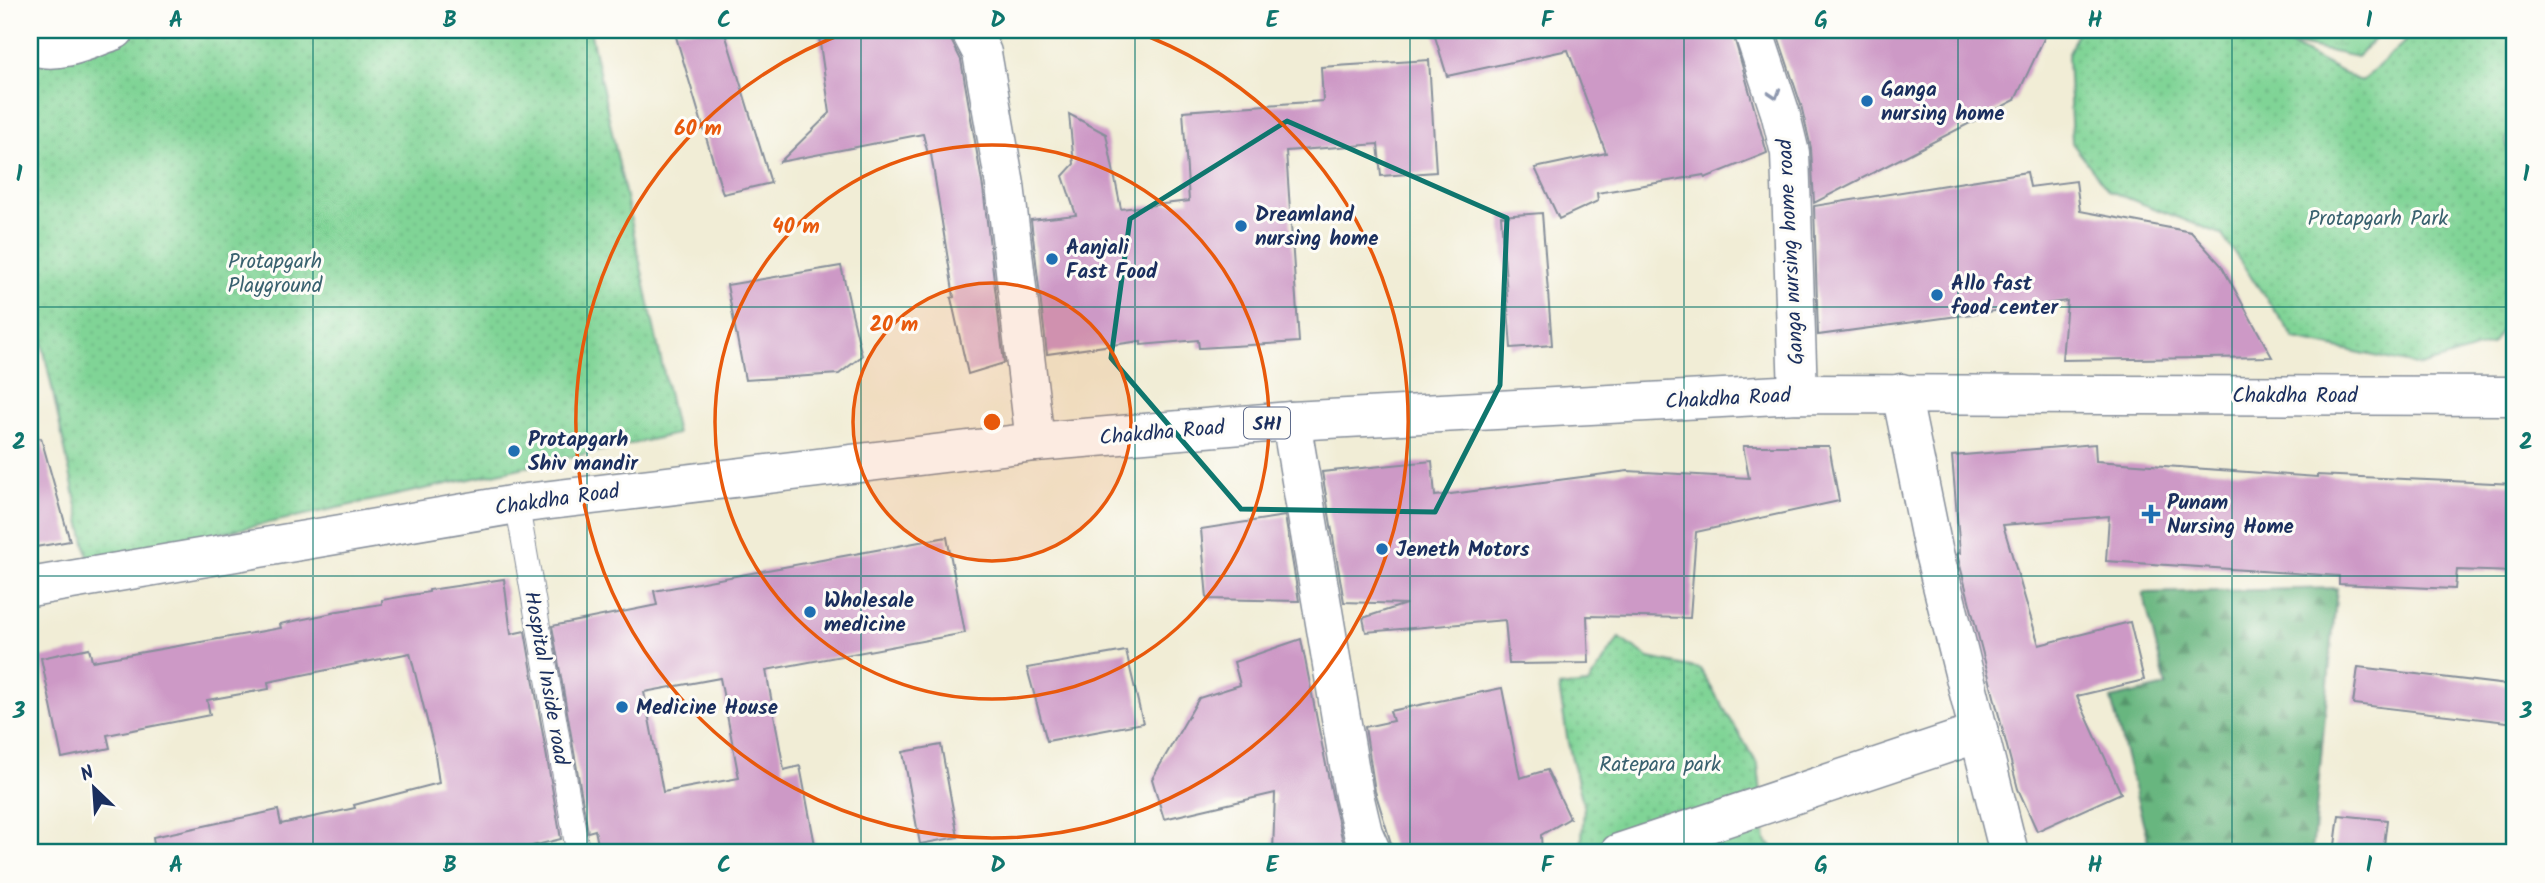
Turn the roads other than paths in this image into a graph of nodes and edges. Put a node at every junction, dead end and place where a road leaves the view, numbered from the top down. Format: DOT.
graph roads {
  1 [pos="115,30"];
  2 [pos="970,30"];
  3 [pos="1753,30"];
  4 [pos="30,46"];
  5 [pos="1902,393"];
  6 [pos="1798,394"];
  7 [pos="2515,396"];
  8 [pos="1291,421"];
  9 [pos="1035,442"];
  10 [pos="517,504"];
  11 [pos="30,587"];
  12 [pos="1979,733"];
  13 [pos="578,853"];
  14 [pos="1372,853"];
  15 [pos="1619,853"];
  16 [pos="2009,853"];
  1 -- 4 [label="main road"];
  2 -- 9 [label="main road"];
  3 -- 6 [label="main road, Ganga nursing home road, one-way"];
  5 -- 6 [label="main road, Chakdha Road / SH1"];
  5 -- 7 [label="main road, Chakdha Road / SH1"];
  5 -- 12 [label="main road"];
  6 -- 8 [label="main road, Chakdha Road / SH1"];
  8 -- 9 [label="main road, Chakdha Road / SH1"];
  8 -- 14 [label="main road"];
  9 -- 10 [label="main road, Chakdha Road / SH1"];
  10 -- 11 [label="main road, Chakdha Road / SH1"];
  10 -- 13 [label="lane, Hospital Inside road"];
  12 -- 15 [label="main road"];
  12 -- 16 [label="main road"];
}
